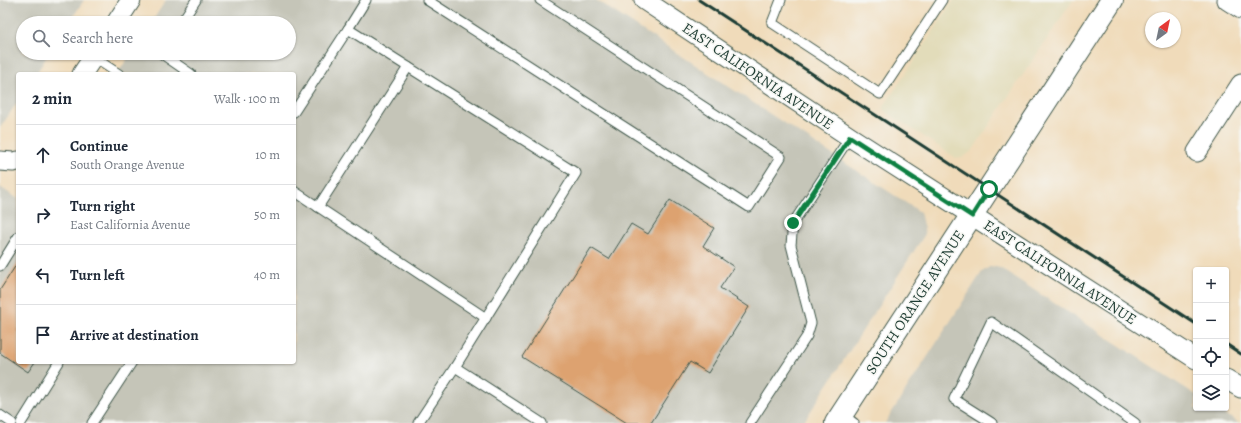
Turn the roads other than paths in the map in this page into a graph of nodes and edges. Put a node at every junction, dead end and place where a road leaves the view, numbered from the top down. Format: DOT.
graph roads {
  1 [pos="131,0"];
  2 [pos="196,0"];
  3 [pos="366,0"];
  4 [pos="427,0"];
  5 [pos="540,0"];
  6 [pos="644,0"];
  7 [pos="781,0"];
  8 [pos="942,0"];
  9 [pos="1112,0"];
  10 [pos="1228,0"];
  11 [pos="1241,9"];
  12 [pos="121,16"];
  13 [pos="186,16"];
  14 [pos="348,29"];
  15 [pos="91,60"];
  16 [pos="101,60"];
  17 [pos="172,60"];
  18 [pos="408,67"];
  19 [pos="83,72"];
  20 [pos="116,72"];
  21 [pos="188,72"];
  22 [pos="1241,84"];
  23 [pos="296,109"];
  24 [pos="850,137"];
  25 [pos="1198,152"];
  26 [pos="0,161"];
  27 [pos="16,161"];
  28 [pos="296,192"];
  29 [pos="318,207"];
  30 [pos="972,216"];
  31 [pos="16,240"];
  32 [pos="0,266"];
  33 [pos="486,318"];
  34 [pos="1193,357"];
  35 [pos="58,364"];
  36 [pos="131,364"];
  37 [pos="455,367"];
  38 [pos="1229,380"];
  39 [pos="1241,388"];
  40 [pos="0,415"];
  41 [pos="844,420"];
  42 [pos="12,423"];
  43 [pos="21,423"];
  44 [pos="92,423"];
  45 [pos="418,423"];
  46 [pos="542,423"];
  47 [pos="750,423"];
  48 [pos="992,423"];
  49 [pos="1135,423"];
  1 -- 12 [label="street"];
  2 -- 13 [label="lane"];
  3 -- 14 [label="lane"];
  4 -- 5 [label="lane"];
  6 -- 24 [label="street, EAST CALIFORNIA AVENUE"];
  7 -- 8 [label="lane"];
  9 -- 30 [label="street, SOUTH ORANGE AVENUE"];
  10 -- 11 [label="street"];
  14 -- 18 [label="lane"];
  14 -- 23 [label="lane"];
  15 -- 19 [label="street"];
  16 -- 20 [label="lane"];
  17 -- 21 [label="lane"];
  18 -- 29 [label="lane"];
  18 -- 33 [label="lane"];
  22 -- 25 [label="street"];
  24 -- 30 [label="street, EAST CALIFORNIA AVENUE"];
  24 -- 47 [label="lane"];
  26 -- 27 [label="street"];
  28 -- 29 [label="lane"];
  29 -- 33 [label="lane"];
  30 -- 34 [label="street, EAST CALIFORNIA AVENUE"];
  30 -- 41 [label="street, SOUTH ORANGE AVENUE"];
  31 -- 32 [label="lane"];
  33 -- 37 [label="lane"];
  35 -- 43 [label="lane"];
  36 -- 44 [label="lane"];
  37 -- 45 [label="lane"];
  37 -- 46 [label="lane"];
  38 -- 39 [label="street"];
  40 -- 42 [label="lane"];
  48 -- 49 [label="lane"];
}
